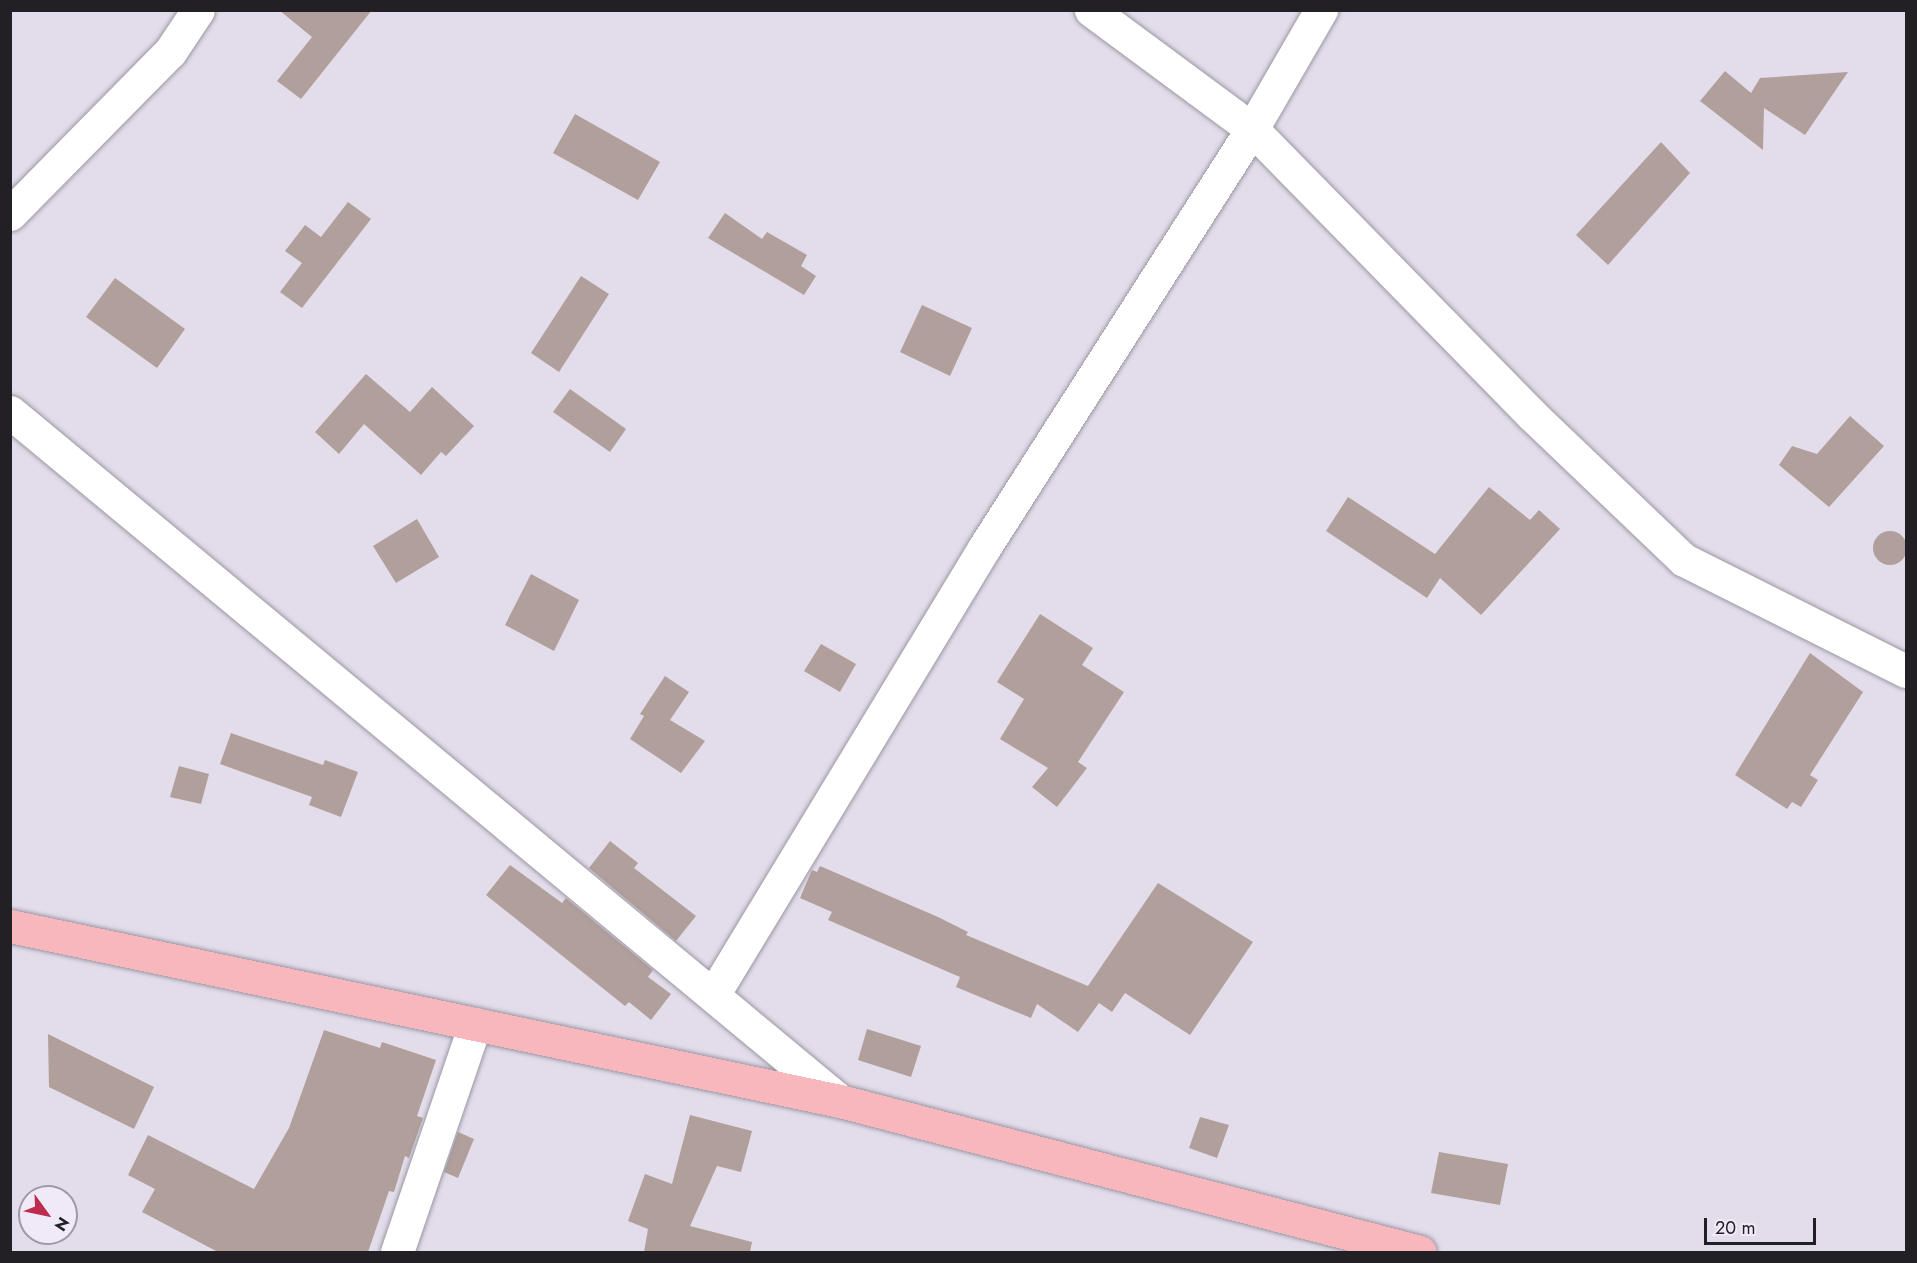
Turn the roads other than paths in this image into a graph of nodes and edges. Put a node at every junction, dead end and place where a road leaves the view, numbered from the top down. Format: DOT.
graph roads {
  1 [pos="198,10"];
  2 [pos="1091,10"];
  3 [pos="1321,10"];
  4 [pos="1252,129"];
  5 [pos="10,214"];
  6 [pos="10,412"];
  7 [pos="1906,672"];
  8 [pos="10,926"];
  9 [pos="713,995"];
  10 [pos="475,1024"];
  11 [pos="840,1101"];
  12 [pos="397,1252"];
  13 [pos="1420,1252"];
  1 -- 5 [label="street"];
  2 -- 4 [label="street"];
  3 -- 4 [label="street"];
  4 -- 7 [label="street"];
  4 -- 9 [label="street"];
  6 -- 9 [label="street"];
  8 -- 10 [label="main road"];
  9 -- 11 [label="street"];
  10 -- 11 [label="main road"];
  10 -- 12 [label="street"];
  11 -- 13 [label="main road"];
}
